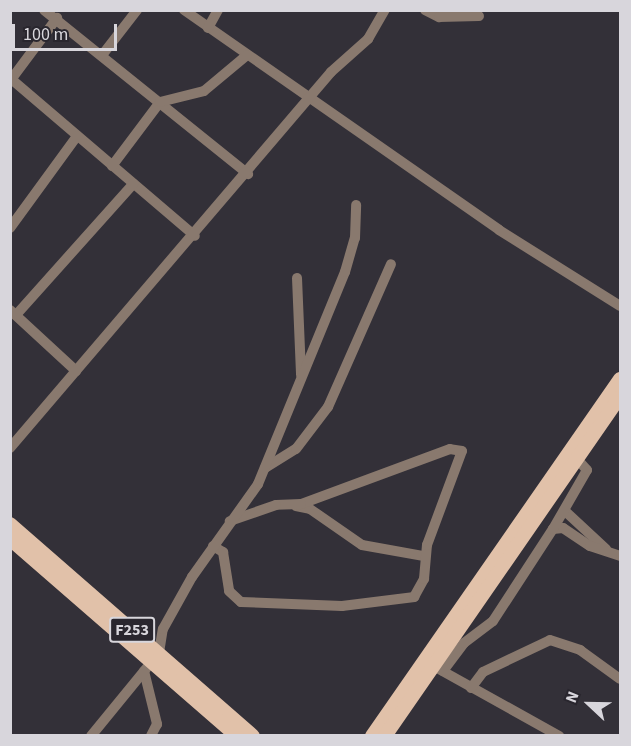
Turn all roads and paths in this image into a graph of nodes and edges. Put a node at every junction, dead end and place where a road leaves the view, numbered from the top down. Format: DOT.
graph roads {
  1 [pos="44,10"];
  2 [pos="137,10"];
  3 [pos="184,10"];
  4 [pos="218,10"];
  5 [pos="385,10"];
  6 [pos="424,10"];
  7 [pos="478,16"];
  8 [pos="57,18"];
  9 [pos="208,28"];
  10 [pos="103,54"];
  11 [pos="247,55"];
  12 [pos="11,80"];
  13 [pos="311,98"];
  14 [pos="160,102"];
  15 [pos="77,136"];
  16 [pos="112,166"];
  17 [pos="248,174"];
  18 [pos="133,184"];
  19 [pos="356,205"];
  20 [pos="10,228"];
  21 [pos="195,236"];
  22 [pos="391,264"];
  23 [pos="297,278"];
  24 [pos="621,306"];
  25 [pos="13,313"];
  26 [pos="76,371"];
  27 [pos="301,376"];
  28 [pos="621,379"];
  29 [pos="621,398"];
  30 [pos="10,448"];
  31 [pos="578,460"];
  32 [pos="265,468"];
  33 [pos="289,505"];
  34 [pos="564,511"];
  35 [pos="230,521"];
  36 [pos="10,524"];
  37 [pos="553,529"];
  38 [pos="10,539"];
  39 [pos="213,546"];
  40 [pos="616,553"];
  41 [pos="424,556"];
  42 [pos="151,662"];
  43 [pos="438,669"];
  44 [pos="621,679"];
  45 [pos="471,688"];
  46 [pos="91,735"];
  47 [pos="151,735"];
  48 [pos="237,735"];
  49 [pos="253,735"];
  50 [pos="372,735"];
  51 [pos="385,735"];
  52 [pos="560,735"];
  1 -- 8 [label="street"];
  2 -- 10 [label="street"];
  3 -- 9 [label="street"];
  4 -- 9 [label="street"];
  5 -- 13 [label="street"];
  6 -- 7 [label="street"];
  8 -- 10 [label="street"];
  8 -- 12 [label="street"];
  9 -- 11 [label="street"];
  10 -- 14 [label="street"];
  11 -- 13 [label="street"];
  11 -- 14 [label="street"];
  12 -- 15 [label="street"];
  13 -- 17 [label="street"];
  13 -- 24 [label="street"];
  14 -- 16 [label="street"];
  14 -- 17 [label="street"];
  15 -- 16 [label="street"];
  15 -- 20 [label="street"];
  16 -- 18 [label="street"];
  17 -- 21 [label="street"];
  18 -- 21 [label="street"];
  18 -- 25 [label="street"];
  19 -- 27 [label="street"];
  21 -- 26 [label="street"];
  22 -- 32 [label="street"];
  23 -- 27 [label="street"];
  25 -- 26 [label="street"];
  26 -- 30 [label="street"];
  27 -- 32 [label="street"];
  28 -- 50 [label="main road"];
  29 -- 31 [label="main road"];
  31 -- 34 [label="street"];
  31 -- 43 [label="main road"];
  32 -- 35 [label="street"];
  33 -- 35 [label="street"];
  33 -- 41 [label="street"];
  33 -- 41 [label="street"];
  34 -- 37 [label="street"];
  34 -- 40 [label="street"];
  35 -- 39 [label="street"];
  36 -- 42 [label="main road, F253"];
  37 -- 40 [label="street"];
  37 -- 43 [label="street"];
  38 -- 42 [label="main road, F253"];
  39 -- 41 [label="street"];
  39 -- 42 [label="street"];
  42 -- 46 [label="street"];
  42 -- 47 [label="street"];
  42 -- 48 [label="main road, F253"];
  42 -- 49 [label="main road, F253"];
  43 -- 45 [label="street"];
  43 -- 51 [label="main road"];
  44 -- 45 [label="street"];
  45 -- 52 [label="street"];
}
